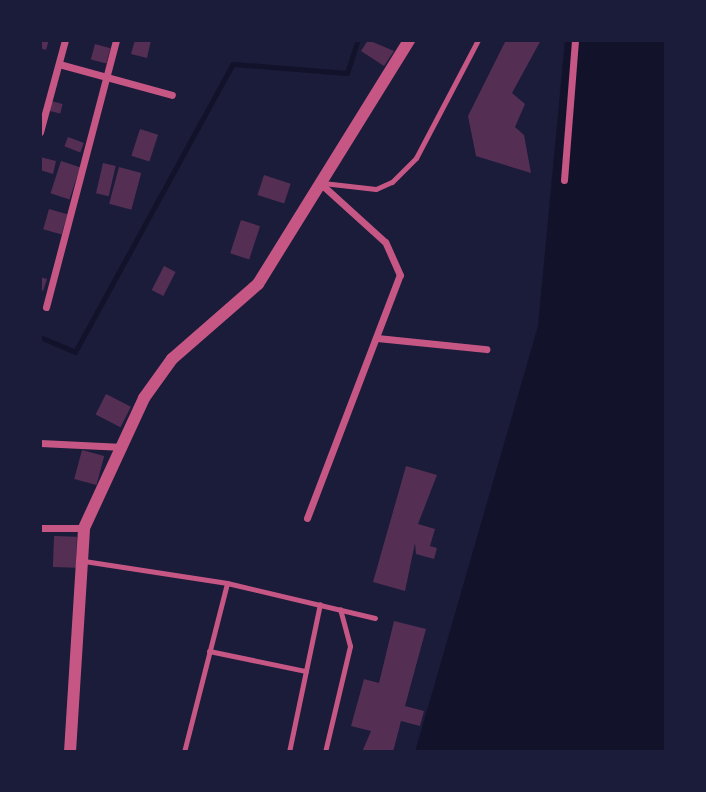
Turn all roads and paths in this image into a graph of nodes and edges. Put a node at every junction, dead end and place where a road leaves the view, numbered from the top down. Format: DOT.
graph roads {
  1 [pos="65,40"];
  2 [pos="116,40"];
  3 [pos="409,40"];
  4 [pos="478,40"];
  5 [pos="575,40"];
  6 [pos="60,64"];
  7 [pos="106,76"];
  8 [pos="172,95"];
  9 [pos="40,132"];
  10 [pos="564,180"];
  11 [pos="320,183"];
  12 [pos="46,307"];
  13 [pos="377,338"];
  14 [pos="486,349"];
  15 [pos="40,443"];
  16 [pos="124,447"];
  17 [pos="307,519"];
  18 [pos="84,528"];
  19 [pos="40,529"];
  20 [pos="85,561"];
  21 [pos="226,583"];
  22 [pos="320,604"];
  23 [pos="340,609"];
  24 [pos="375,618"];
  25 [pos="209,652"];
  26 [pos="306,671"];
  27 [pos="70,752"];
  28 [pos="184,752"];
  29 [pos="289,752"];
  30 [pos="325,752"];
  1 -- 6 [label="street"];
  2 -- 7 [label="street"];
  3 -- 11 [label="street"];
  4 -- 11 [label="lane"];
  5 -- 10 [label="street"];
  6 -- 7 [label="street"];
  6 -- 9 [label="street"];
  7 -- 8 [label="street"];
  7 -- 12 [label="street"];
  11 -- 13 [label="street"];
  11 -- 16 [label="street"];
  13 -- 14 [label="street"];
  13 -- 17 [label="street"];
  15 -- 16 [label="street"];
  16 -- 18 [label="street"];
  18 -- 19 [label="street"];
  18 -- 20 [label="street"];
  20 -- 21 [label="lane"];
  20 -- 27 [label="street"];
  21 -- 22 [label="lane"];
  21 -- 25 [label="lane"];
  22 -- 23 [label="lane"];
  22 -- 26 [label="lane"];
  23 -- 24 [label="lane"];
  23 -- 30 [label="lane"];
  25 -- 26 [label="lane"];
  25 -- 28 [label="lane"];
  26 -- 29 [label="lane"];
}
